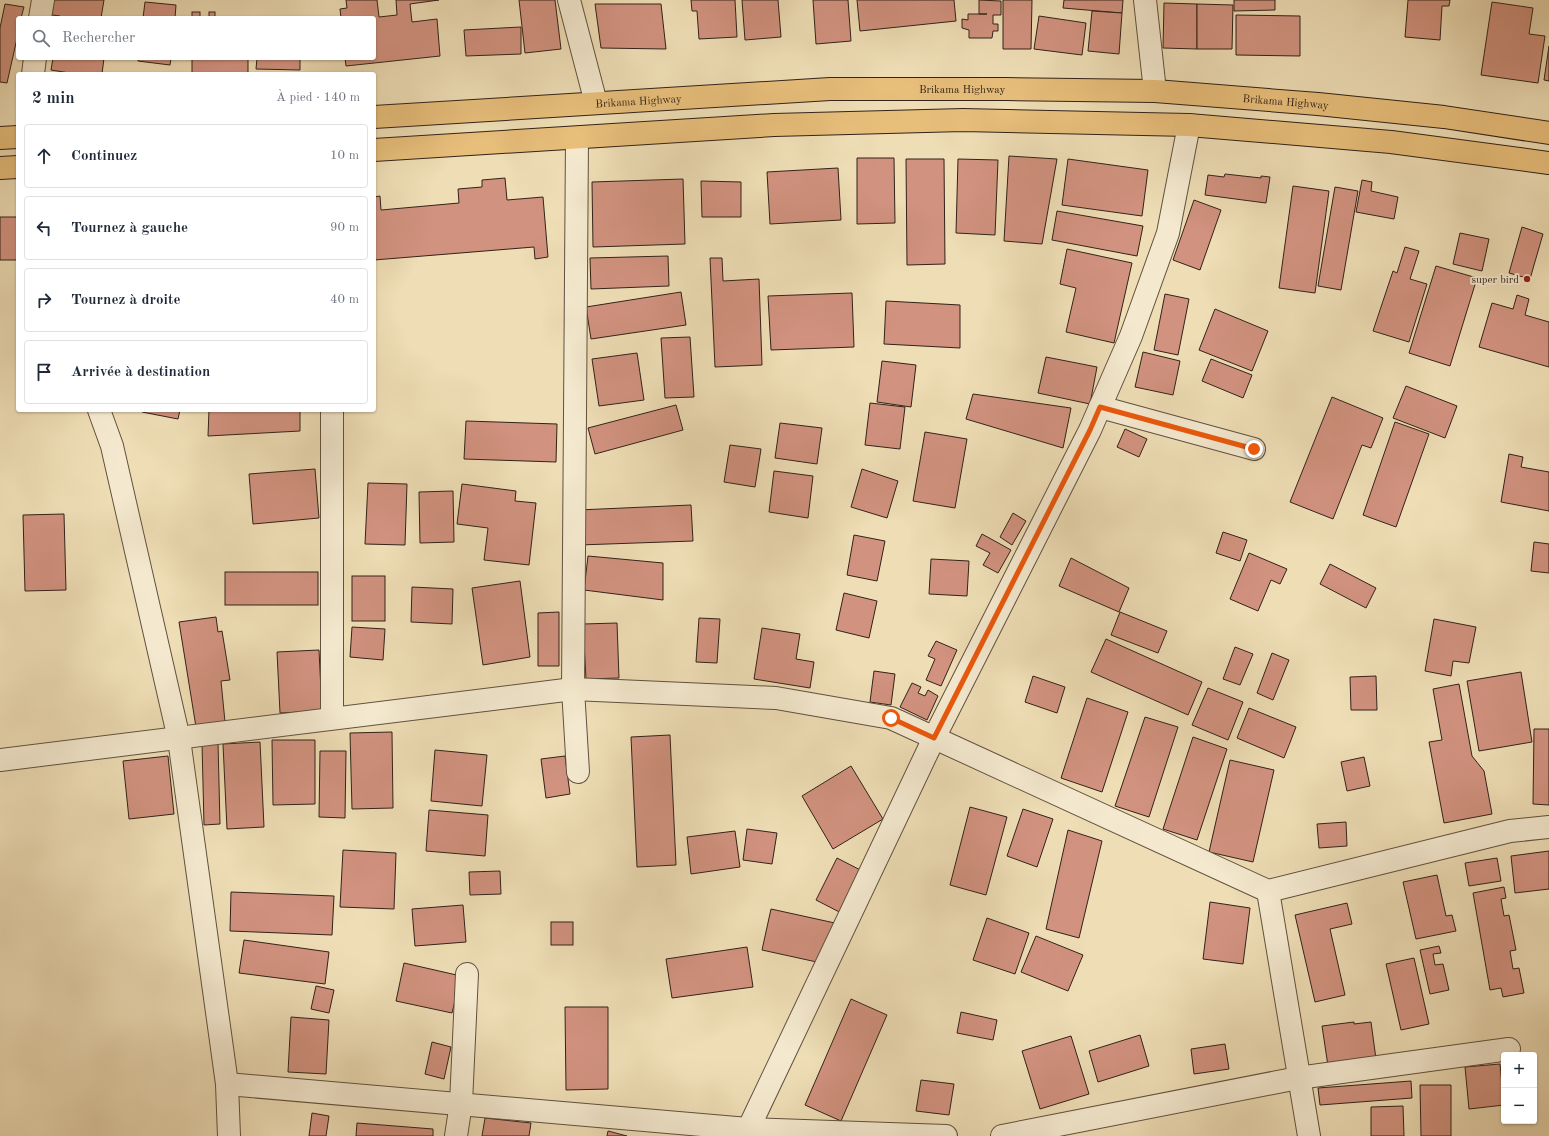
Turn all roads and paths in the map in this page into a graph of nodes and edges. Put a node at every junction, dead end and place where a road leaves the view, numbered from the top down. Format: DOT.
graph roads {
  1 [pos="43,0"];
  2 [pos="569,0"];
  3 [pos="1146,0"];
  4 [pos="40,16"];
  5 [pos="35,60"];
  6 [pos="33,72"];
  7 [pos="1155,91"];
  8 [pos="596,103"];
  9 [pos="376,116"];
  10 [pos="1189,125"];
  11 [pos="1549,133"];
  12 [pos="16,137"];
  13 [pos="0,138"];
  14 [pos="577,138"];
  15 [pos="376,150"];
  16 [pos="1549,163"];
  17 [pos="0,168"];
  18 [pos="16,168"];
  19 [pos="1100,407"];
  20 [pos="100,412"];
  21 [pos="332,412"];
  22 [pos="1254,449"];
  23 [pos="573,689"];
  24 [pos="332,718"];
  25 [pos="934,738"];
  26 [pos="179,739"];
  27 [pos="0,760"];
  28 [pos="578,772"];
  29 [pos="1549,826"];
  30 [pos="1268,891"];
  31 [pos="467,974"];
  32 [pos="1509,1049"];
  33 [pos="1298,1078"];
  34 [pos="227,1084"];
  35 [pos="461,1103"];
  36 [pos="747,1133"];
  37 [pos="229,1136"];
  38 [pos="456,1136"];
  39 [pos="946,1136"];
  40 [pos="1002,1136"];
  41 [pos="1309,1136"];
  1 -- 4 [label="street"];
  2 -- 8 [label="street"];
  3 -- 7 [label="street"];
  5 -- 6 [label="street"];
  7 -- 8 [label="highway, Brikama Highway"];
  7 -- 11 [label="highway, Brikama Highway"];
  8 -- 9 [label="highway, Brikama Highway"];
  10 -- 14 [label="highway"];
  10 -- 16 [label="highway"];
  10 -- 19 [label="street"];
  12 -- 13 [label="highway"];
  14 -- 15 [label="highway"];
  14 -- 23 [label="street"];
  17 -- 18 [label="highway"];
  19 -- 22 [label="street"];
  19 -- 25 [label="street"];
  20 -- 26 [label="street"];
  21 -- 24 [label="street"];
  23 -- 24 [label="street"];
  23 -- 25 [label="street"];
  23 -- 28 [label="street"];
  24 -- 26 [label="street"];
  25 -- 30 [label="street"];
  25 -- 36 [label="street"];
  26 -- 27 [label="street"];
  26 -- 34 [label="street"];
  29 -- 30 [label="street"];
  30 -- 33 [label="street"];
  31 -- 35 [label="street"];
  32 -- 33 [label="street"];
  33 -- 40 [label="street"];
  33 -- 41 [label="street"];
  34 -- 35 [label="street"];
  34 -- 37 [label="street"];
  35 -- 36 [label="street"];
  35 -- 38 [label="street"];
  36 -- 39 [label="street"];
}
